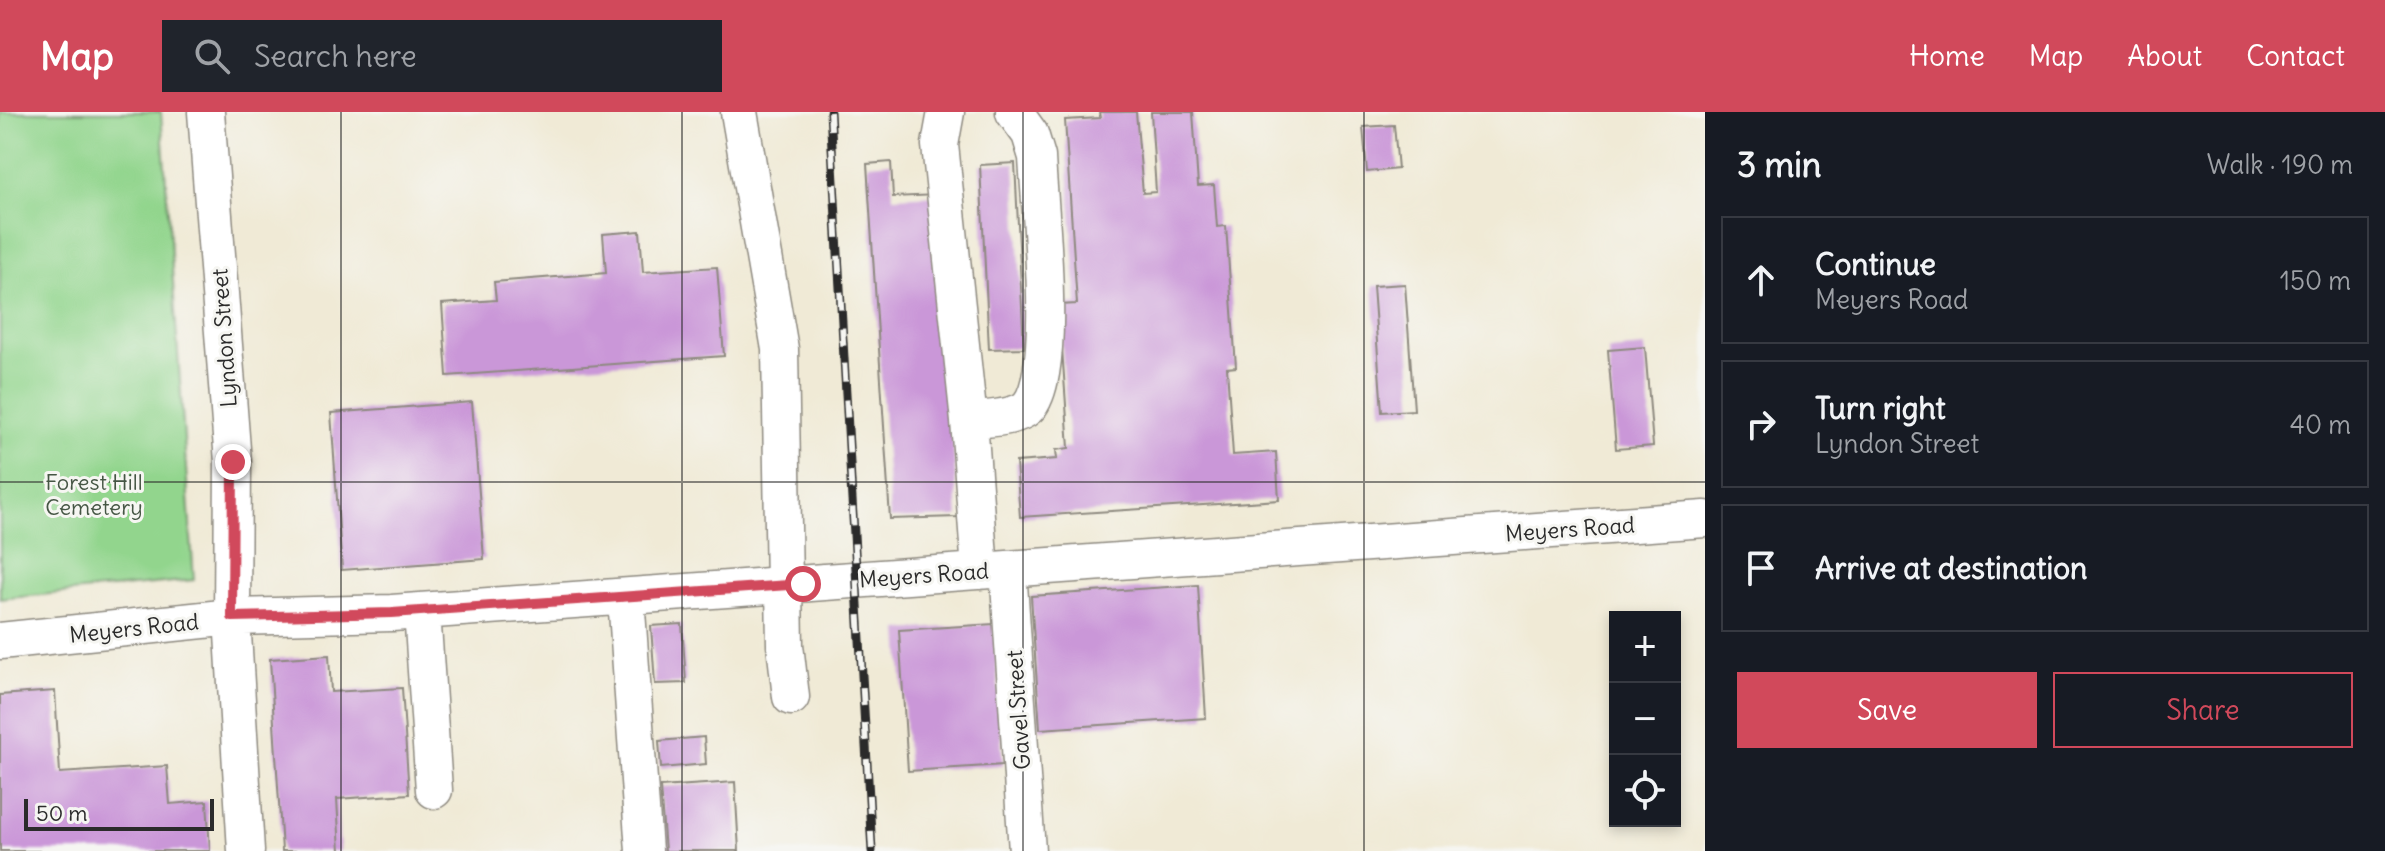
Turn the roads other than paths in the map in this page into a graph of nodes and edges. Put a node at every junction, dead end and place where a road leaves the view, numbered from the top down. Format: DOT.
graph roads {
  1 [pos="206,112"];
  2 [pos="739,112"];
  3 [pos="946,112"];
  4 [pos="1014,112"];
  5 [pos="969,421"];
  6 [pos="1705,519"];
  7 [pos="994,570"];
  8 [pos="785,586"];
  9 [pos="626,597"];
  10 [pos="422,611"];
  11 [pos="232,617"];
  12 [pos="0,641"];
  13 [pos="791,697"];
  14 [pos="434,790"];
  15 [pos="246,851"];
  16 [pos="644,851"];
  17 [pos="1027,851"];
  1 -- 11 [label="street, Lyndon Street"];
  2 -- 8 [label="street"];
  3 -- 5 [label="street, Gavel Street"];
  4 -- 5 [label="street"];
  5 -- 7 [label="street, Gavel Street"];
  6 -- 7 [label="street, Meyers Road"];
  7 -- 8 [label="street, Meyers Road"];
  7 -- 17 [label="street, Gavel Street"];
  8 -- 9 [label="street, Meyers Road"];
  8 -- 13 [label="street"];
  9 -- 10 [label="street, Meyers Road"];
  9 -- 16 [label="street"];
  10 -- 11 [label="street, Meyers Road"];
  10 -- 14 [label="street"];
  11 -- 12 [label="street, Meyers Road"];
  11 -- 15 [label="street, Lyndon Street"];
}
